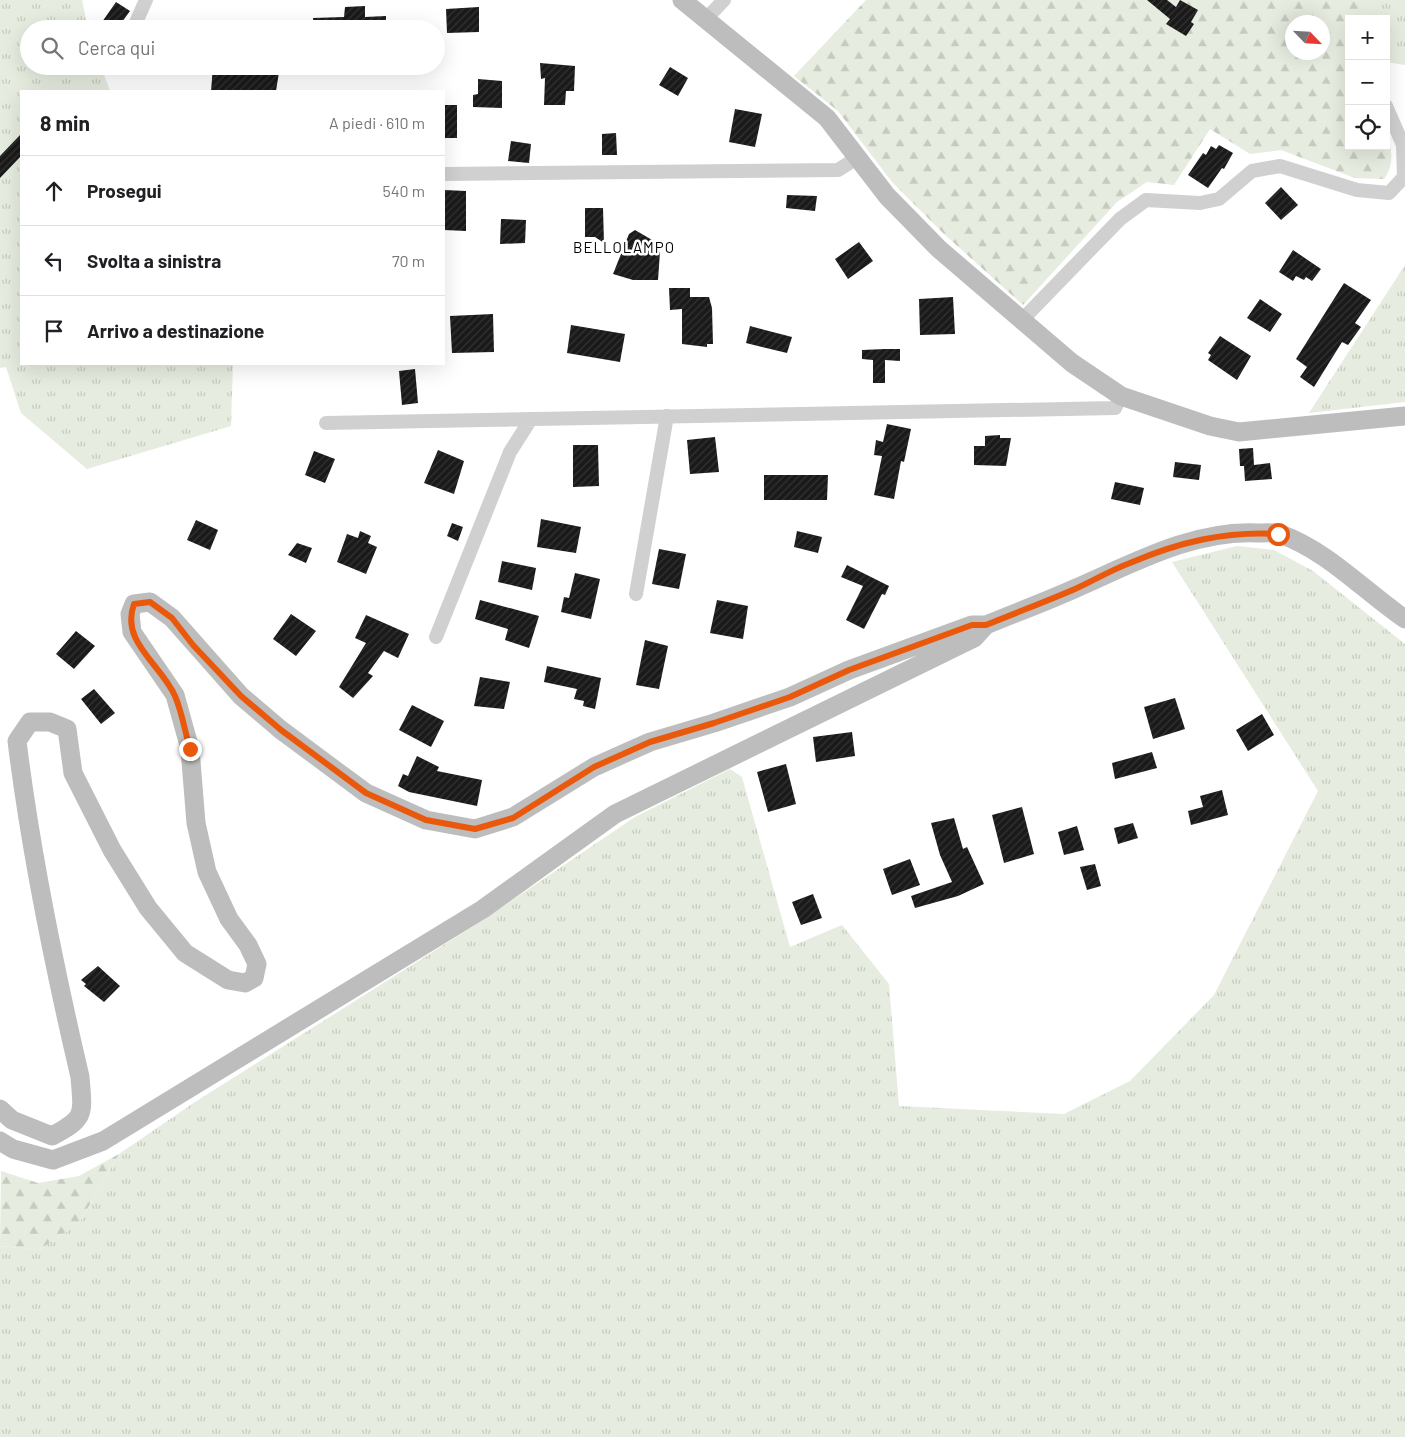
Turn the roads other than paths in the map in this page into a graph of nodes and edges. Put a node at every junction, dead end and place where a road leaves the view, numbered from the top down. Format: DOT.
graph roads {
  1 [pos="146,0"];
  2 [pos="682,0"];
  3 [pos="724,0"];
  4 [pos="706,19"];
  5 [pos="137,20"];
  6 [pos="1390,115"];
  7 [pos="857,158"];
  8 [pos="445,174"];
  9 [pos="1021,321"];
  10 [pos="1121,396"];
  11 [pos="667,416"];
  12 [pos="1405,416"];
  13 [pos="531,419"];
  14 [pos="326,423"];
  15 [pos="636,594"];
  16 [pos="1405,619"];
  17 [pos="986,625"];
  18 [pos="436,637"];
  19 [pos="0,1109"];
  20 [pos="0,1140"];
  1 -- 5 [label="street"];
  2 -- 4 [label="main road"];
  3 -- 4 [label="street"];
  4 -- 7 [label="main road"];
  6 -- 9 [label="street"];
  7 -- 8 [label="street"];
  7 -- 9 [label="main road"];
  9 -- 10 [label="main road"];
  10 -- 11 [label="street"];
  10 -- 12 [label="main road"];
  11 -- 13 [label="street"];
  11 -- 15 [label="street"];
  13 -- 14 [label="street"];
  13 -- 18 [label="street"];
  16 -- 17 [label="main road"];
  17 -- 19 [label="main road"];
  17 -- 20 [label="main road"];
}
